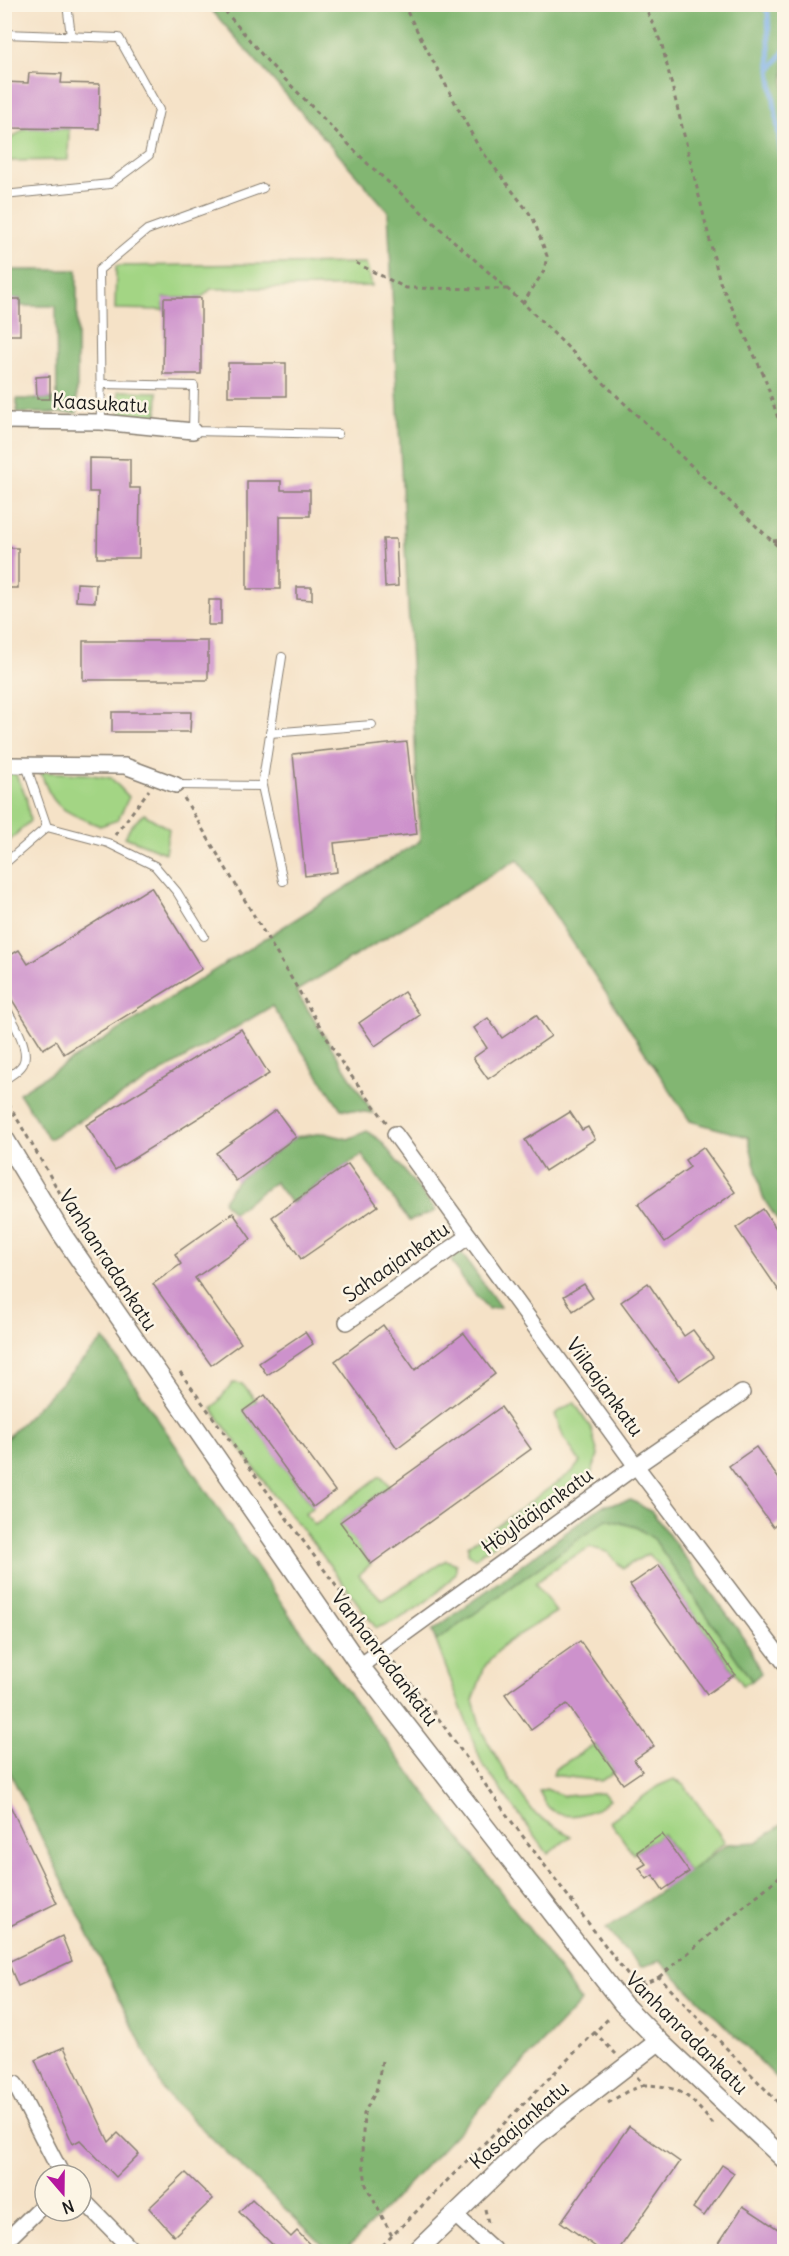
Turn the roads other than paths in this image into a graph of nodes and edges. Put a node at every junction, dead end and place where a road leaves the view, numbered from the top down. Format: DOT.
graph roads {
  1 [pos="67,4"];
  2 [pos="4,34"];
  3 [pos="71,36"];
  4 [pos="263,188"];
  5 [pos="4,195"];
  6 [pos="102,384"];
  7 [pos="4,421"];
  8 [pos="101,422"];
  9 [pos="193,430"];
  10 [pos="338,435"];
  11 [pos="282,657"];
  12 [pos="372,725"];
  13 [pos="270,733"];
  14 [pos="4,765"];
  15 [pos="26,765"];
  16 [pos="176,785"];
  17 [pos="262,786"];
  18 [pos="47,827"];
  19 [pos="4,864"];
  20 [pos="284,881"];
  21 [pos="204,936"];
  22 [pos="4,1005"];
  23 [pos="4,1080"];
  24 [pos="395,1134"];
  25 [pos="4,1138"];
  26 [pos="470,1236"];
  27 [pos="347,1322"];
  28 [pos="742,1393"];
  29 [pos="636,1466"];
  30 [pos="784,1662"];
  31 [pos="360,1666"];
  32 [pos="659,2041"];
  33 [pos="15,2084"];
  34 [pos="784,2159"];
  35 [pos="56,2163"];
  36 [pos="93,2210"];
  37 [pos="454,2214"];
  38 [pos="33,2215"];
  39 [pos="4,2243"];
  40 [pos="134,2252"];
  41 [pos="416,2252"];
  42 [pos="496,2252"];
  1 -- 3 [label="lane"];
  2 -- 3 [label="lane"];
  3 -- 5 [label="lane"];
  4 -- 6 [label="lane"];
  6 -- 8 [label="lane"];
  6 -- 9 [label="lane"];
  7 -- 8 [label="street, Kaasukatu"];
  8 -- 9 [label="street, Kaasukatu"];
  9 -- 10 [label="lane"];
  11 -- 13 [label="lane"];
  12 -- 13 [label="lane"];
  13 -- 17 [label="lane"];
  14 -- 15 [label="street"];
  15 -- 16 [label="street"];
  15 -- 18 [label="lane"];
  16 -- 17 [label="lane"];
  17 -- 20 [label="lane"];
  18 -- 19 [label="lane"];
  18 -- 21 [label="lane"];
  22 -- 23 [label="lane"];
  24 -- 26 [label="street, Viilaajankatu"];
  25 -- 31 [label="street, Vanhanradankatu"];
  26 -- 27 [label="street, Sahaajankatu"];
  26 -- 29 [label="street, Viilaajankatu"];
  28 -- 29 [label="street, Höylääjankatu"];
  29 -- 30 [label="street, Viilaajankatu"];
  29 -- 31 [label="street, Höylääjankatu"];
  31 -- 32 [label="street, Vanhanradankatu"];
  32 -- 34 [label="street, Vanhanradankatu"];
  32 -- 37 [label="street, Kasaajankatu"];
  33 -- 35 [label="street"];
  36 -- 40 [label="street"];
  37 -- 41 [label="street, Kasaajankatu"];
  37 -- 42 [label="street"];
  38 -- 39 [label="street"];
}
